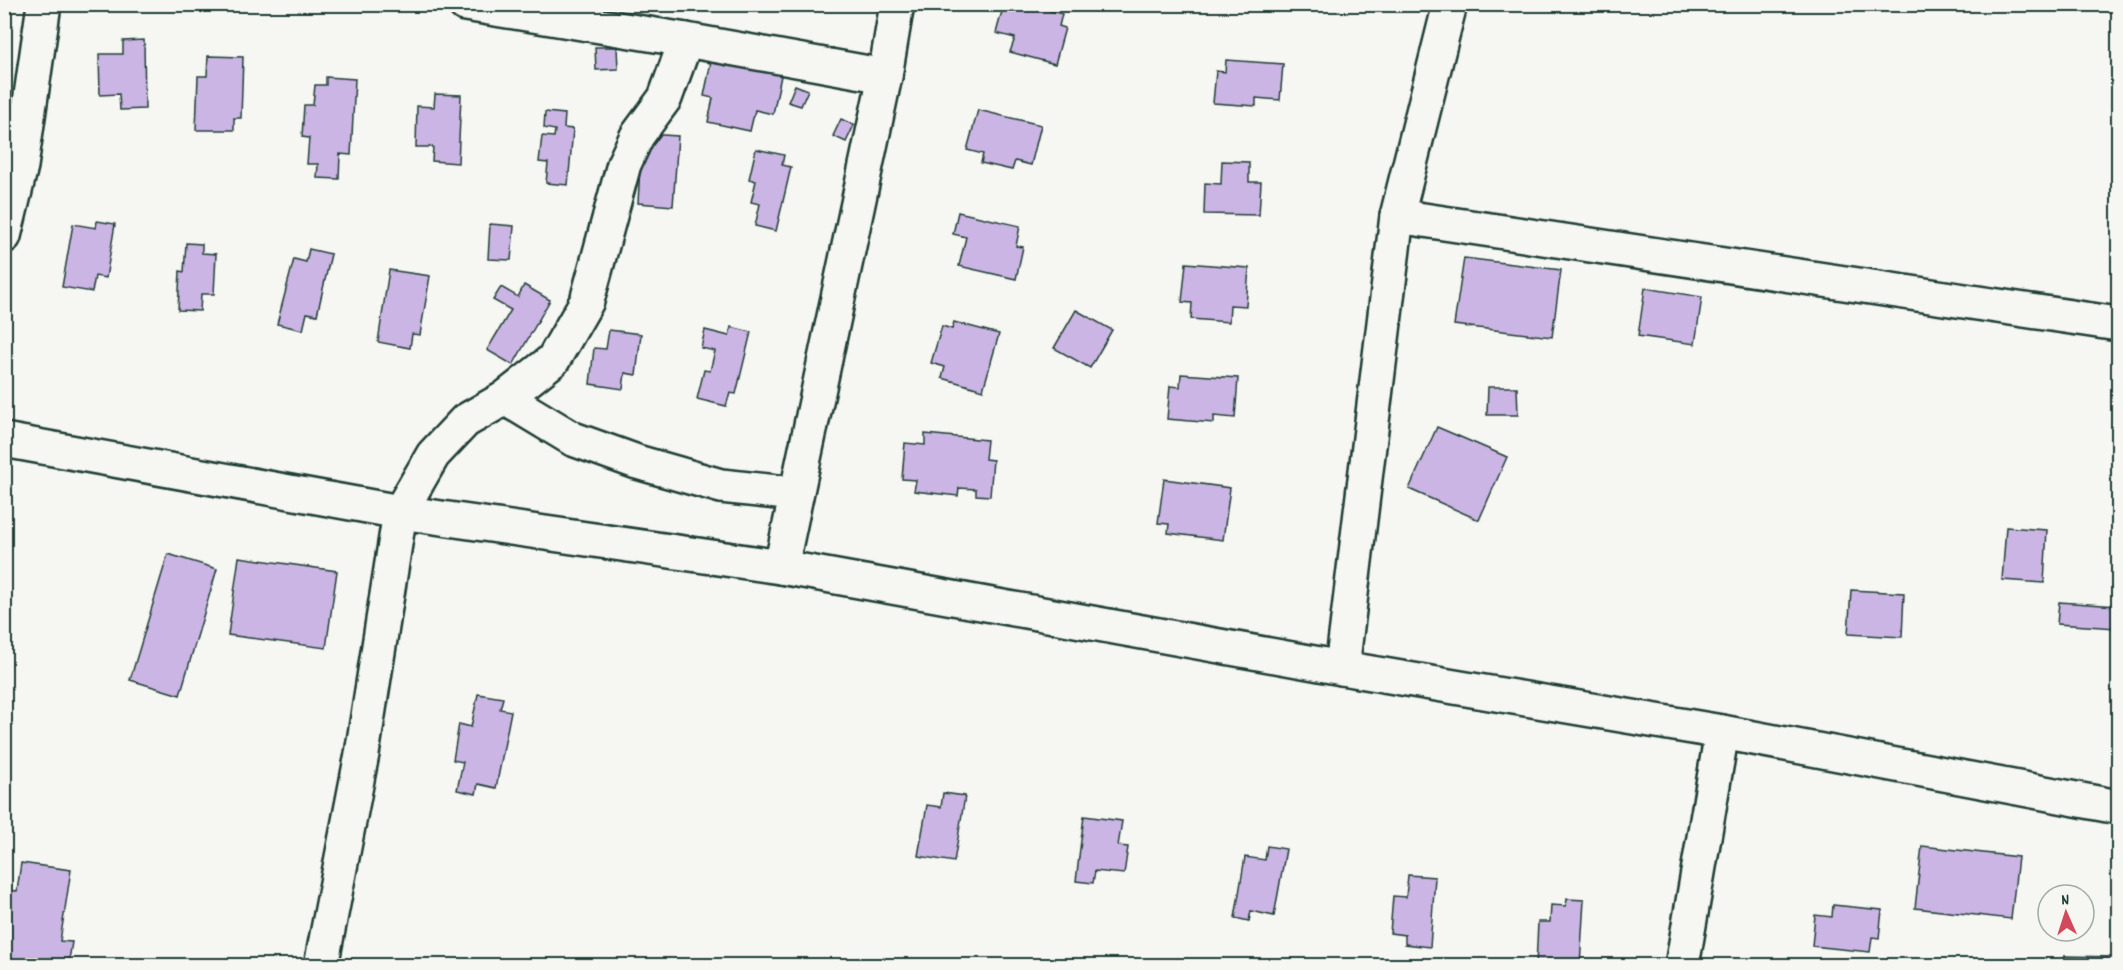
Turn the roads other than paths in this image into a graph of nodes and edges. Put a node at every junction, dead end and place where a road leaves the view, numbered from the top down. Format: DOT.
graph roads {
  1 [pos="44,4"];
  2 [pos="465,4"];
  3 [pos="897,4"];
  4 [pos="1450,4"];
  5 [pos="686,40"];
  6 [pos="885,76"];
  7 [pos="1397,216"];
  8 [pos="4,236"];
  9 [pos="2118,324"];
  10 [pos="505,398"];
  11 [pos="4,441"];
  12 [pos="796,494"];
  13 [pos="400,512"];
  14 [pos="781,567"];
  15 [pos="1342,668"];
  16 [pos="1722,732"];
  17 [pos="2118,807"];
  18 [pos="321,966"];
  19 [pos="1682,966"];
  1 -- 8 [label="street"];
  2 -- 5 [label="street"];
  3 -- 6 [label="street"];
  4 -- 7 [label="street"];
  5 -- 6 [label="street"];
  5 -- 10 [label="street"];
  6 -- 12 [label="street"];
  7 -- 9 [label="street"];
  7 -- 15 [label="street"];
  10 -- 12 [label="street"];
  10 -- 13 [label="street"];
  11 -- 13 [label="street"];
  12 -- 14 [label="street"];
  13 -- 14 [label="street"];
  13 -- 18 [label="street"];
  14 -- 15 [label="street"];
  15 -- 16 [label="street"];
  16 -- 17 [label="street"];
  16 -- 19 [label="street"];
}
